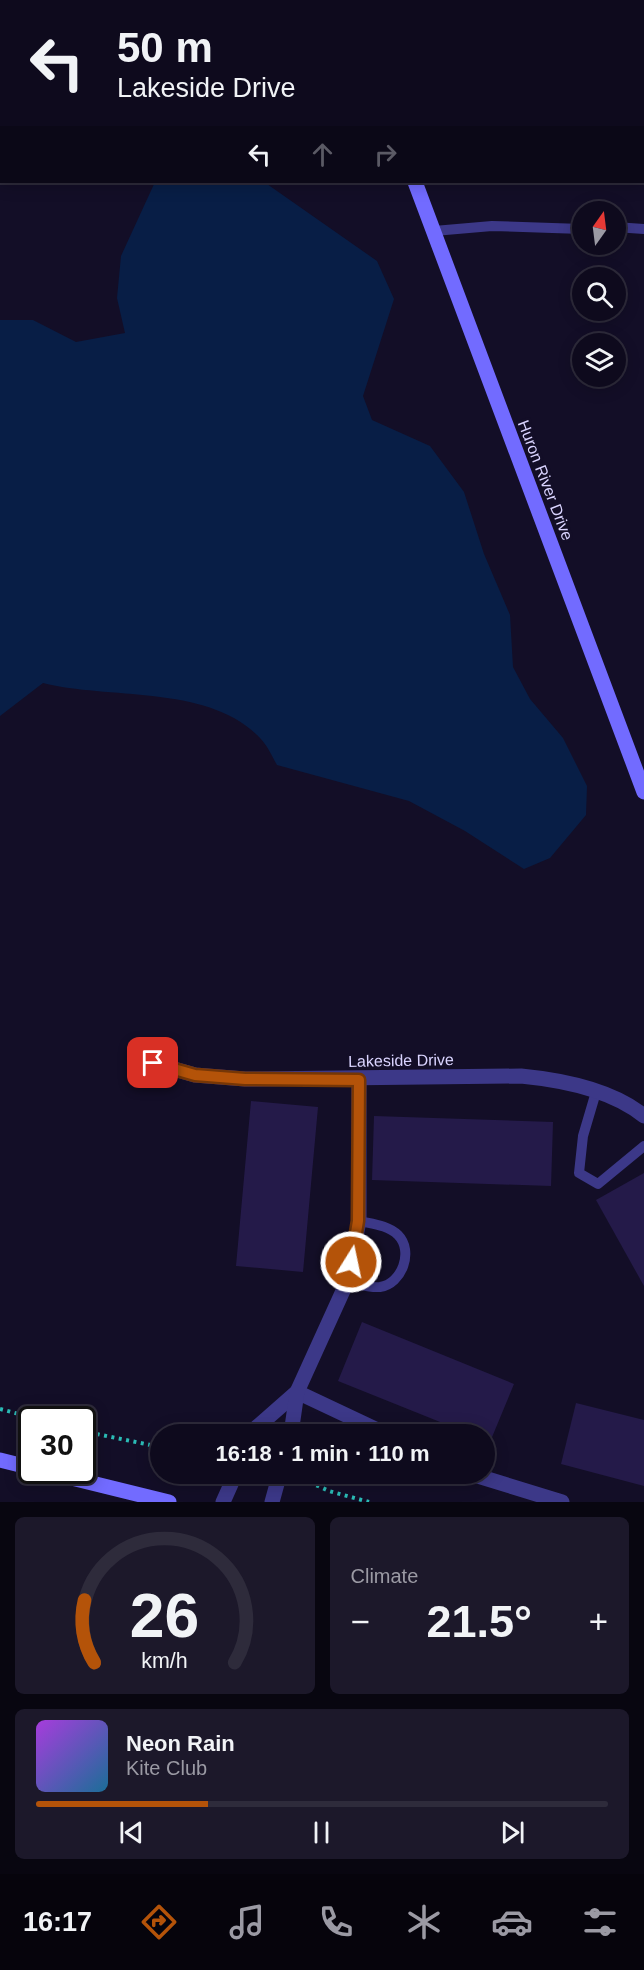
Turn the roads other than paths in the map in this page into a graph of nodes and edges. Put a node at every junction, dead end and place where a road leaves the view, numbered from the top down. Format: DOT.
graph roads {
  1 [pos="416,183"];
  2 [pos="626,228"];
  3 [pos="572,229"];
  4 [pos="644,229"];
  5 [pos="434,231"];
  6 [pos="644,792"];
  7 [pos="153,1063"];
  8 [pos="359,1080"];
  9 [pos="596,1092"];
  10 [pos="644,1116"];
  11 [pos="644,1146"];
  12 [pos="358,1221"];
  13 [pos="347,1282"];
  14 [pos="297,1392"];
  15 [pos="260,1424"];
  16 [pos="292,1424"];
  17 [pos="365,1424"];
  18 [pos="0,1460"];
  19 [pos="18,1464"];
  20 [pos="495,1482"];
  21 [pos="96,1484"];
  22 [pos="231,1484"];
  23 [pos="277,1484"];
  24 [pos="169,1502"];
  25 [pos="223,1502"];
  26 [pos="273,1502"];
  27 [pos="562,1502"];
  1 -- 5 [label="main road, Huron River Drive"];
  2 -- 4 [label="lane"];
  3 -- 5 [label="lane"];
  5 -- 6 [label="main road, Huron River Drive"];
  7 -- 8 [label="street, Lakeside Drive"];
  8 -- 9 [label="street, Lakeside Drive"];
  8 -- 12 [label="street"];
  9 -- 10 [label="street, Lakeside Drive"];
  9 -- 11 [label="lane"];
  12 -- 13 [label="street"];
  12 -- 13 [label="lane"];
  13 -- 14 [label="street"];
  14 -- 15 [label="street"];
  14 -- 16 [label="street"];
  14 -- 17 [label="street"];
  18 -- 19 [label="main road"];
  20 -- 27 [label="street"];
  21 -- 24 [label="main road"];
  22 -- 25 [label="street"];
  23 -- 26 [label="street"];
}
